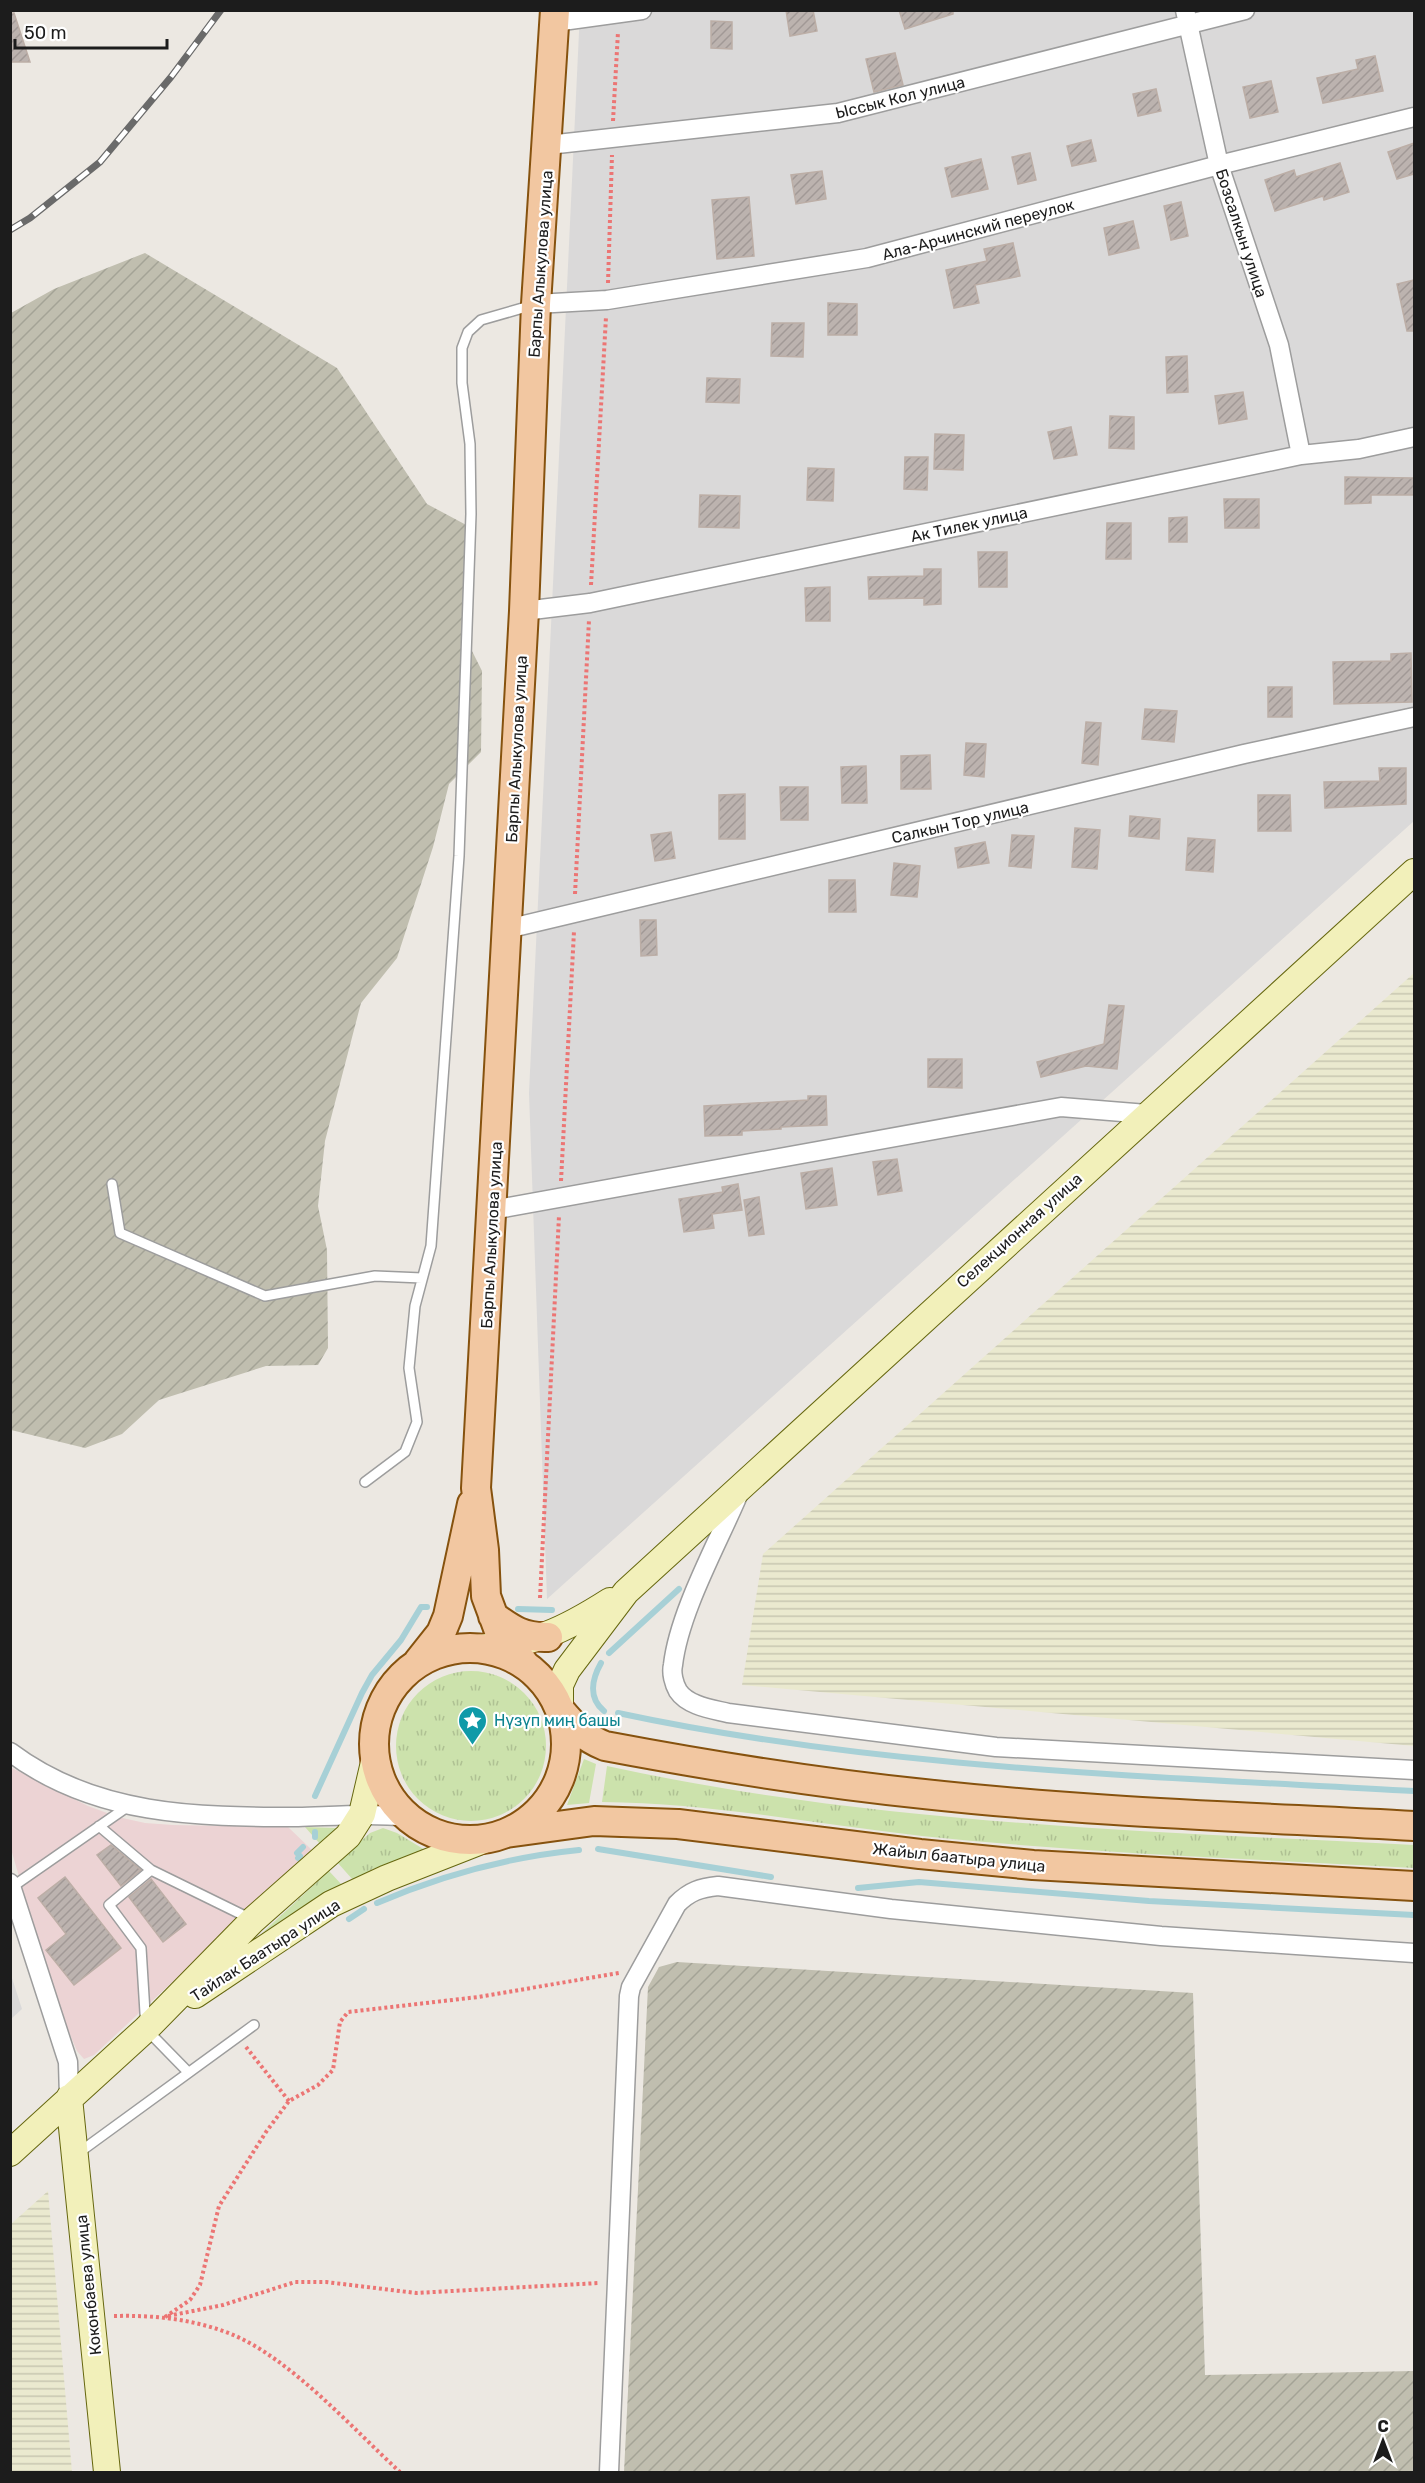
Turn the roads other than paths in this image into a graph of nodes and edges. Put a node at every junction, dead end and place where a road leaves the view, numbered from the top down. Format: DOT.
graph roads {
  1 [pos="642,10"];
  2 [pos="1245,10"];
  3 [pos="555,16"];
  4 [pos="1187,18"];
  5 [pos="1414,117"];
  6 [pos="548,145"];
  7 [pos="1219,165"];
  8 [pos="536,304"];
  9 [pos="1414,437"];
  10 [pos="1301,455"];
  11 [pos="524,611"];
  12 [pos="1414,717"];
  13 [pos="1414,872"];
  14 [pos="507,929"];
  15 [pos="1147,1114"];
  16 [pos="112,1184"];
  17 [pos="492,1210"];
  18 [pos="422,1278"];
  19 [pos="365,1482"];
  20 [pos="744,1483"];
  21 [pos="476,1488"];
  22 [pos="626,1592"];
  23 [pos="491,1615"];
  24 [pos="548,1637"];
  25 [pos="517,1656"];
  26 [pos="413,1667"];
  27 [pos="560,1710"];
  28 [pos="10,1752"];
  29 [pos="375,1758"];
  30 [pos="1414,1770"];
  31 [pos="127,1807"];
  32 [pos="362,1814"];
  33 [pos="408,1817"];
  34 [pos="99,1826"];
  35 [pos="1414,1826"];
  36 [pos="497,1836"];
  37 [pos="151,1870"];
  38 [pos="11,1885"];
  39 [pos="1414,1886"];
  40 [pos="253,1920"];
  41 [pos="1414,1953"];
  42 [pos="254,2025"];
  43 [pos="146,2029"];
  44 [pos="188,2072"];
  45 [pos="69,2098"];
  46 [pos="10,2153"];
  47 [pos="75,2156"];
  48 [pos="108,2472"];
  49 [pos="609,2472"];
  1 -- 3 [label="street"];
  2 -- 4 [label="street, Ыссык Кол улица"];
  3 -- 6 [label="main road, Барпы Алыкулова улица"];
  4 -- 6 [label="street, Ыссык Кол улица"];
  4 -- 7 [label="street, Бозсалкын улица"];
  5 -- 7 [label="street, Ала-Арчинский переулок"];
  6 -- 8 [label="main road, Барпы Алыкулова улица"];
  7 -- 8 [label="street, Ала-Арчинский переулок"];
  7 -- 10 [label="street, Бозсалкын улица"];
  8 -- 11 [label="main road, Барпы Алыкулова улица"];
  8 -- 18 [label="lane"];
  9 -- 10 [label="street, Ак Тилек улица"];
  10 -- 11 [label="street, Ак Тилек улица"];
  11 -- 14 [label="main road, Барпы Алыкулова улица"];
  12 -- 14 [label="street, Салкын Тор улица"];
  13 -- 15 [label="street, Селекционная улица"];
  14 -- 17 [label="main road, Барпы Алыкулова улица"];
  15 -- 17 [label="street"];
  15 -- 20 [label="street, Селекционная улица"];
  16 -- 18 [label="lane"];
  17 -- 21 [label="main road, Барпы Алыкулова улица"];
  18 -- 19 [label="lane"];
  20 -- 22 [label="street, Селекционная улица"];
  20 -- 30 [label="street"];
  21 -- 23 [label="main road, Барпы Алыкулова улица"];
  21 -- 26 [label="main road, Барпы Алыкулова улица"];
  22 -- 24 [label="street, Селекционная улица"];
  22 -- 27 [label="street, Селекционная улица"];
  23 -- 24 [label="main road"];
  23 -- 25 [label="main road, Барпы Алыкулова улица"];
  24 -- 25 [label="street, Селекционная улица"];
  25 -- 26 [label="main road"];
  25 -- 27 [label="main road"];
  26 -- 29 [label="main road"];
  27 -- 35 [label="main road"];
  27 -- 36 [label="main road"];
  28 -- 31 [label="street"];
  29 -- 32 [label="street, Тайлак Баатыра улица"];
  29 -- 33 [label="main road"];
  31 -- 32 [label="street"];
  31 -- 34 [label="lane"];
  32 -- 33 [label="street"];
  32 -- 40 [label="street, Тайлак Баатыра улица"];
  33 -- 36 [label="main road"];
  34 -- 37 [label="lane"];
  34 -- 38 [label="lane"];
  36 -- 39 [label="main road, Жайыл баатыра улица"];
  36 -- 43 [label="street, Тайлак Баатыра улица"];
  37 -- 40 [label="lane"];
  37 -- 43 [label="lane"];
  38 -- 45 [label="street"];
  40 -- 43 [label="street, Тайлак Баатыра улица"];
  41 -- 49 [label="street"];
  42 -- 44 [label="lane"];
  43 -- 44 [label="lane"];
  43 -- 45 [label="street, Тайлак Баатыра улица"];
  44 -- 47 [label="lane"];
  45 -- 46 [label="street, Тайлак Баатыра улица"];
  45 -- 47 [label="street, Коконбаева улица"];
  47 -- 48 [label="street, Коконбаева улица"];
}
